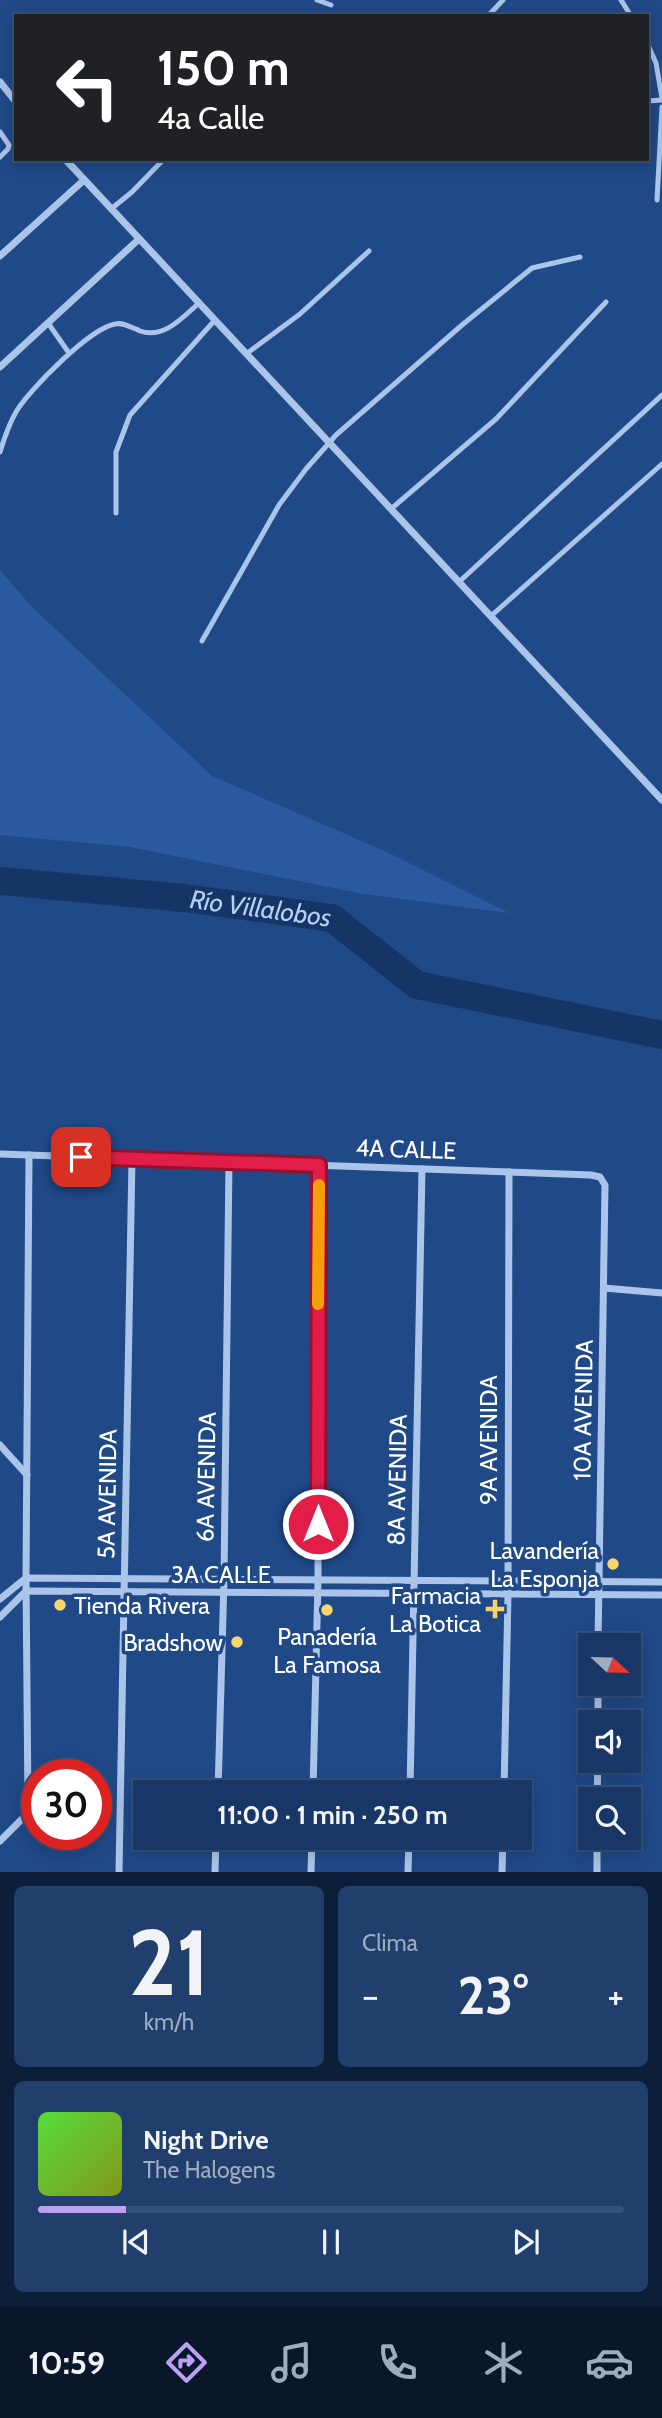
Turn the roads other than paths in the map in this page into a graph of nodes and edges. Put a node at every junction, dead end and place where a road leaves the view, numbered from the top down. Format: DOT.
graph roads {
  1 [pos="317,0"];
  2 [pos="503,0"];
  3 [pos="331,5"];
  4 [pos="490,14"];
  5 [pos="649,47"];
  6 [pos="0,82"];
  7 [pos="662,99"];
  8 [pos="14,100"];
  9 [pos="662,107"];
  10 [pos="0,132"];
  11 [pos="0,157"];
  12 [pos="67,161"];
  13 [pos="162,161"];
  14 [pos="84,180"];
  15 [pos="657,200"];
  16 [pos="111,209"];
  17 [pos="139,239"];
  18 [pos="369,251"];
  19 [pos="0,256"];
  20 [pos="580,257"];
  21 [pos="606,302"];
  22 [pos="199,303"];
  23 [pos="215,320"];
  24 [pos="48,323"];
  25 [pos="69,353"];
  26 [pos="246,354"];
  27 [pos="0,367"];
  28 [pos="662,395"];
  29 [pos="329,442"];
  30 [pos="0,452"];
  31 [pos="662,464"];
  32 [pos="391,509"];
  33 [pos="116,513"];
  34 [pos="459,582"];
  35 [pos="491,616"];
  36 [pos="202,641"];
  37 [pos="662,800"];
  38 [pos="0,1154"];
  39 [pos="29,1155"];
  40 [pos="132,1158"];
  41 [pos="229,1162"];
  42 [pos="319,1165"];
  43 [pos="422,1169"];
  44 [pos="509,1172"];
  45 [pos="600,1177"];
  46 [pos="604,1288"];
  47 [pos="662,1293"];
  48 [pos="0,1445"];
  49 [pos="28,1476"];
  50 [pos="26,1578"];
  51 [pos="124,1578"];
  52 [pos="224,1579"];
  53 [pos="318,1580"];
  54 [pos="415,1580"];
  55 [pos="506,1581"];
  56 [pos="600,1581"];
  57 [pos="662,1582"];
  58 [pos="26,1591"];
  59 [pos="124,1592"];
  60 [pos="223,1593"];
  61 [pos="317,1593"];
  62 [pos="414,1594"];
  63 [pos="508,1594"];
  64 [pos="1,1595"];
  65 [pos="599,1595"];
  66 [pos="662,1595"];
  67 [pos="11,1606"];
  68 [pos="0,1617"];
  69 [pos="598,1633"];
  70 [pos="218,1780"];
  71 [pos="313,1780"];
  72 [pos="410,1780"];
  73 [pos="504,1780"];
  74 [pos="0,1841"];
  75 [pos="216,1850"];
  76 [pos="312,1850"];
  77 [pos="409,1850"];
  78 [pos="503,1850"];
  79 [pos="597,1850"];
  80 [pos="119,1872"];
  81 [pos="215,1872"];
  82 [pos="311,1872"];
  83 [pos="408,1872"];
  84 [pos="502,1872"];
  85 [pos="597,1872"];
  1 -- 3 [label="lane"];
  2 -- 4 [label="lane"];
  5 -- 7 [label="lane"];
  6 -- 8 [label="street"];
  9 -- 15 [label="lane"];
  10 -- 11 [label="lane"];
  12 -- 14 [label="street"];
  13 -- 16 [label="lane"];
  14 -- 16 [label="street"];
  14 -- 19 [label="street"];
  16 -- 17 [label="street"];
  17 -- 22 [label="street"];
  17 -- 24 [label="street"];
  18 -- 26 [label="lane"];
  20 -- 29 [label="lane"];
  21 -- 32 [label="lane"];
  22 -- 23 [label="street"];
  22 -- 25 [label="lane"];
  23 -- 26 [label="street"];
  23 -- 33 [label="lane"];
  24 -- 25 [label="lane"];
  24 -- 27 [label="street"];
  25 -- 30 [label="lane"];
  26 -- 29 [label="street"];
  28 -- 34 [label="lane"];
  29 -- 32 [label="street"];
  29 -- 36 [label="lane"];
  31 -- 35 [label="lane"];
  32 -- 34 [label="street"];
  34 -- 35 [label="street"];
  35 -- 37 [label="street"];
  38 -- 39 [label="street, 4A CALLE"];
  39 -- 40 [label="street, 4A CALLE"];
  39 -- 49 [label="street"];
  40 -- 41 [label="street, 4A CALLE"];
  40 -- 51 [label="street, 5A AVENIDA"];
  41 -- 42 [label="street, 4A CALLE"];
  41 -- 52 [label="street, 6A AVENIDA"];
  42 -- 43 [label="street, 4A CALLE"];
  42 -- 53 [label="street"];
  43 -- 44 [label="street, 4A CALLE"];
  43 -- 54 [label="street, 8A AVENIDA"];
  44 -- 45 [label="street, 4A CALLE"];
  44 -- 55 [label="street, 9A AVENIDA"];
  45 -- 46 [label="street, 10A AVENIDA"];
  46 -- 47 [label="street"];
  46 -- 56 [label="street, 10A AVENIDA"];
  48 -- 49 [label="street"];
  49 -- 50 [label="street"];
  50 -- 51 [label="street, 3A CALLE"];
  50 -- 58 [label="street"];
  50 -- 64 [label="street"];
  51 -- 52 [label="street, 3A CALLE"];
  51 -- 59 [label="street, 5A AVENIDA"];
  52 -- 53 [label="street, 3A CALLE"];
  52 -- 60 [label="street, 6A AVENIDA"];
  53 -- 54 [label="street, 3A CALLE"];
  53 -- 61 [label="street"];
  54 -- 55 [label="street, 3A CALLE"];
  54 -- 62 [label="street, 8A AVENIDA"];
  55 -- 56 [label="street, 3A CALLE"];
  55 -- 63 [label="street, 9A AVENIDA"];
  56 -- 57 [label="street, 3A CALLE"];
  56 -- 65 [label="street, 10A AVENIDA"];
  58 -- 59 [label="street, 3A CALLE"];
  58 -- 67 [label="street"];
  58 -- 74 [label="street"];
  59 -- 60 [label="street, 3A CALLE"];
  59 -- 80 [label="street, 5A AVENIDA"];
  60 -- 61 [label="street, 3A CALLE"];
  60 -- 70 [label="street, 6A AVENIDA"];
  61 -- 62 [label="street, 3A CALLE"];
  61 -- 71 [label="street"];
  62 -- 63 [label="street, 3A CALLE"];
  62 -- 72 [label="street, 8A AVENIDA"];
  63 -- 65 [label="street, 3A CALLE"];
  63 -- 73 [label="street, 9A AVENIDA"];
  64 -- 67 [label="street"];
  65 -- 66 [label="street, 3A CALLE"];
  65 -- 69 [label="street, 10A AVENIDA"];
  67 -- 68 [label="street"];
  75 -- 81 [label="street"];
  76 -- 82 [label="street"];
  77 -- 83 [label="street"];
  78 -- 84 [label="street"];
  79 -- 85 [label="street"];
}
